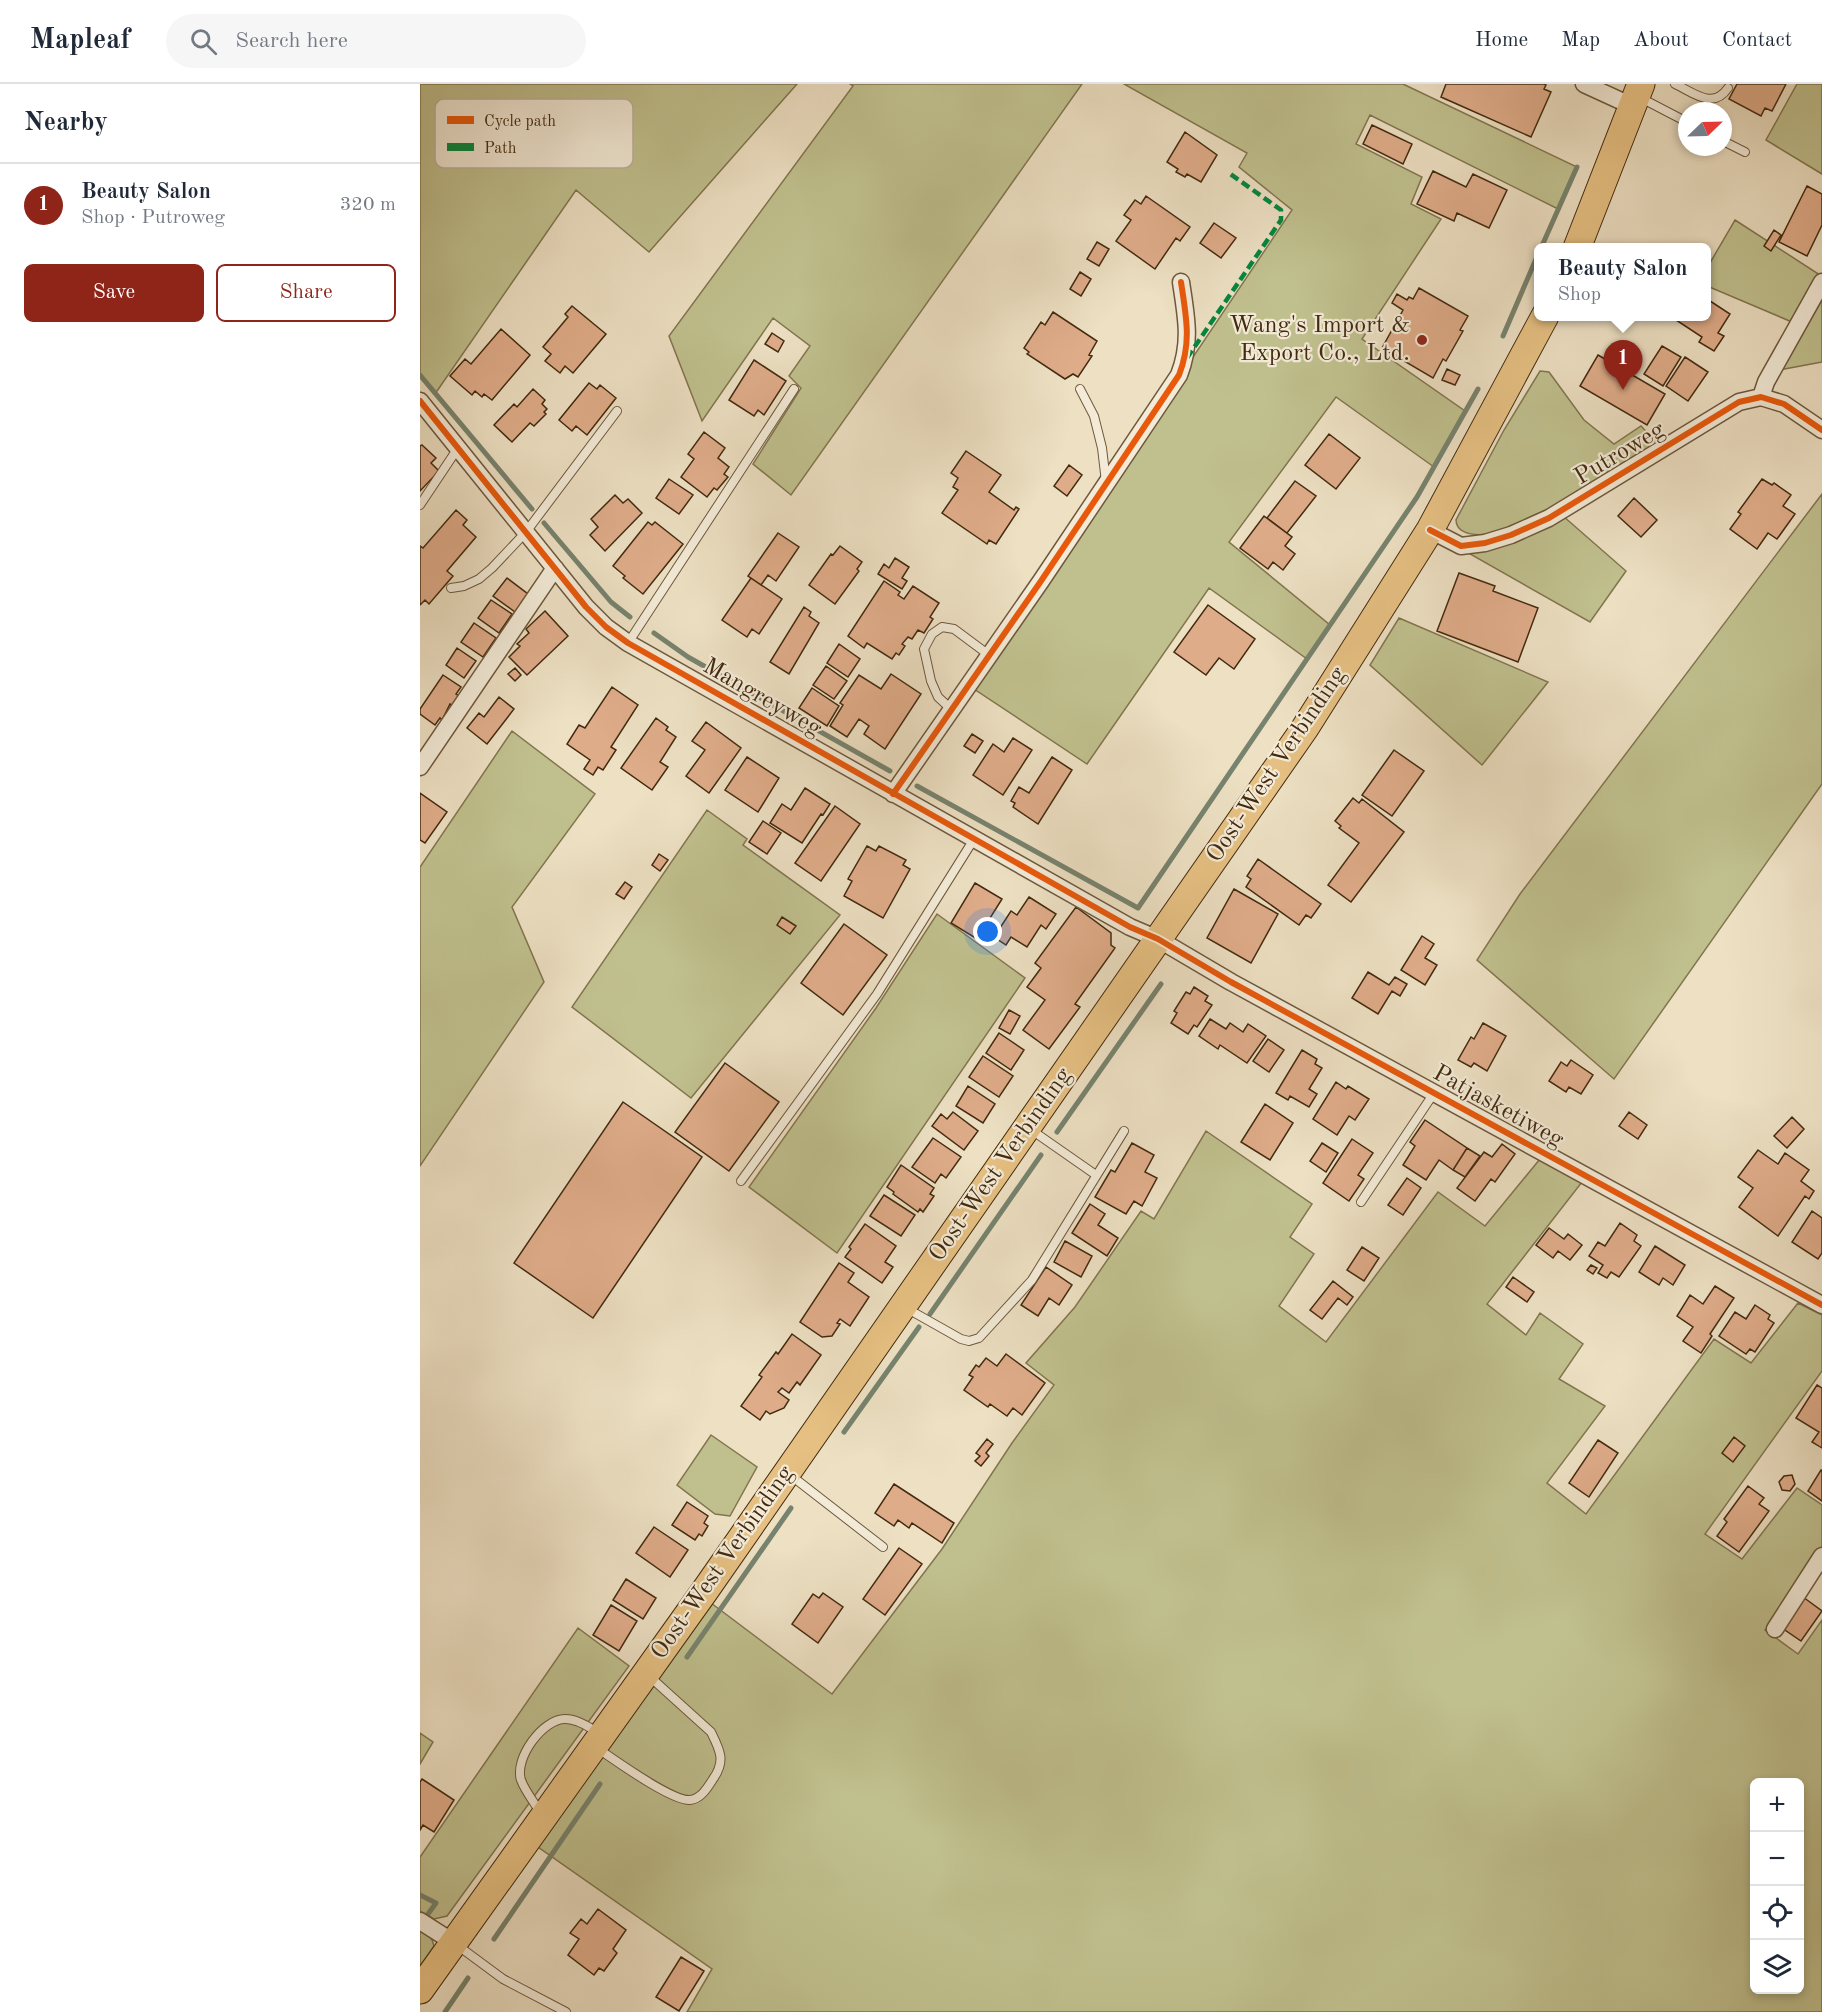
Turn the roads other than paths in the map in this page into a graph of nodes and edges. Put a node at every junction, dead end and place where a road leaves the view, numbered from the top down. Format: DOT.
graph roads {
  1 [pos="1584,84"];
  2 [pos="1676,84"];
  3 [pos="1728,88"];
  4 [pos="1636,95"];
  5 [pos="1678,117"];
  6 [pos="1732,146"];
  7 [pos="1745,152"];
  8 [pos="1579,243"];
  9 [pos="1181,282"];
  10 [pos="1822,282"];
  11 [pos="1542,321"];
  12 [pos="1080,388"];
  13 [pos="794,389"];
  14 [pos="1761,397"];
  15 [pos="420,401"];
  16 [pos="617,411"];
  17 [pos="1822,430"];
  18 [pos="458,448"];
  19 [pos="1106,483"];
  20 [pos="420,505"];
  21 [pos="1430,530"];
  22 [pos="526,532"];
  23 [pos="555,568"];
  24 [pos="451,588"];
  25 [pos="628,644"];
  26 [pos="989,655"];
  27 [pos="951,709"];
  28 [pos="420,767"];
  29 [pos="893,794"];
  30 [pos="974,839"];
  31 [pos="1158,939"];
  32 [pos="1434,1093"];
  33 [pos="1027,1127"];
  34 [pos="1124,1131"];
  35 [pos="1096,1175"];
  36 [pos="741,1181"];
  37 [pos="1361,1202"];
  38 [pos="902,1305"];
  39 [pos="1822,1305"];
  40 [pos="786,1472"];
  41 [pos="883,1547"];
  42 [pos="1822,1556"];
  43 [pos="1775,1629"];
  44 [pos="646,1673"];
  45 [pos="599,1741"];
  46 [pos="544,1818"];
  47 [pos="420,1921"];
  48 [pos="453,1942"];
  49 [pos="420,1990"];
  50 [pos="566,2012"];
  1 -- 4 [label="street"];
  2 -- 3 [label="lane"];
  4 -- 5 [label="lane"];
  4 -- 8 [label="main road"];
  6 -- 7 [label="lane"];
  9 -- 19 [label="street"];
  10 -- 14 [label="street"];
  11 -- 21 [label="main road, Oost-West Verbinding"];
  12 -- 19 [label="lane"];
  13 -- 25 [label="lane"];
  14 -- 17 [label="street"];
  14 -- 21 [label="street, Putroweg"];
  15 -- 18 [label="street, Mangreyweg"];
  16 -- 22 [label="lane"];
  18 -- 20 [label="lane"];
  18 -- 22 [label="street, Mangreyweg"];
  19 -- 26 [label="street"];
  21 -- 31 [label="main road, Oost-West Verbinding"];
  22 -- 23 [label="street, Mangreyweg"];
  22 -- 24 [label="lane"];
  23 -- 25 [label="street, Mangreyweg"];
  23 -- 28 [label="street"];
  25 -- 29 [label="street, Mangreyweg"];
  26 -- 27 [label="street"];
  26 -- 27 [label="lane"];
  27 -- 29 [label="street"];
  29 -- 30 [label="street, Mangreyweg"];
  30 -- 31 [label="street, Mangreyweg"];
  30 -- 36 [label="lane"];
  31 -- 32 [label="street, Patjasketiweg"];
  31 -- 33 [label="main road, Oost-West Verbinding"];
  32 -- 37 [label="lane"];
  32 -- 39 [label="street, Patjasketiweg"];
  33 -- 35 [label="lane"];
  33 -- 38 [label="main road, Oost-West Verbinding"];
  34 -- 35 [label="lane"];
  35 -- 38 [label="lane"];
  38 -- 40 [label="main road, Oost-West Verbinding"];
  40 -- 41 [label="lane"];
  40 -- 44 [label="main road, Oost-West Verbinding"];
  42 -- 43 [label="street"];
  44 -- 45 [label="main road, Oost-West Verbinding"];
  44 -- 45 [label="lane"];
  45 -- 46 [label="main road, Oost-West Verbinding"];
  45 -- 46 [label="lane"];
  46 -- 48 [label="main road, Oost-West Verbinding"];
  47 -- 48 [label="street"];
  48 -- 49 [label="main road, Oost-West Verbinding"];
  48 -- 50 [label="lane"];
}
